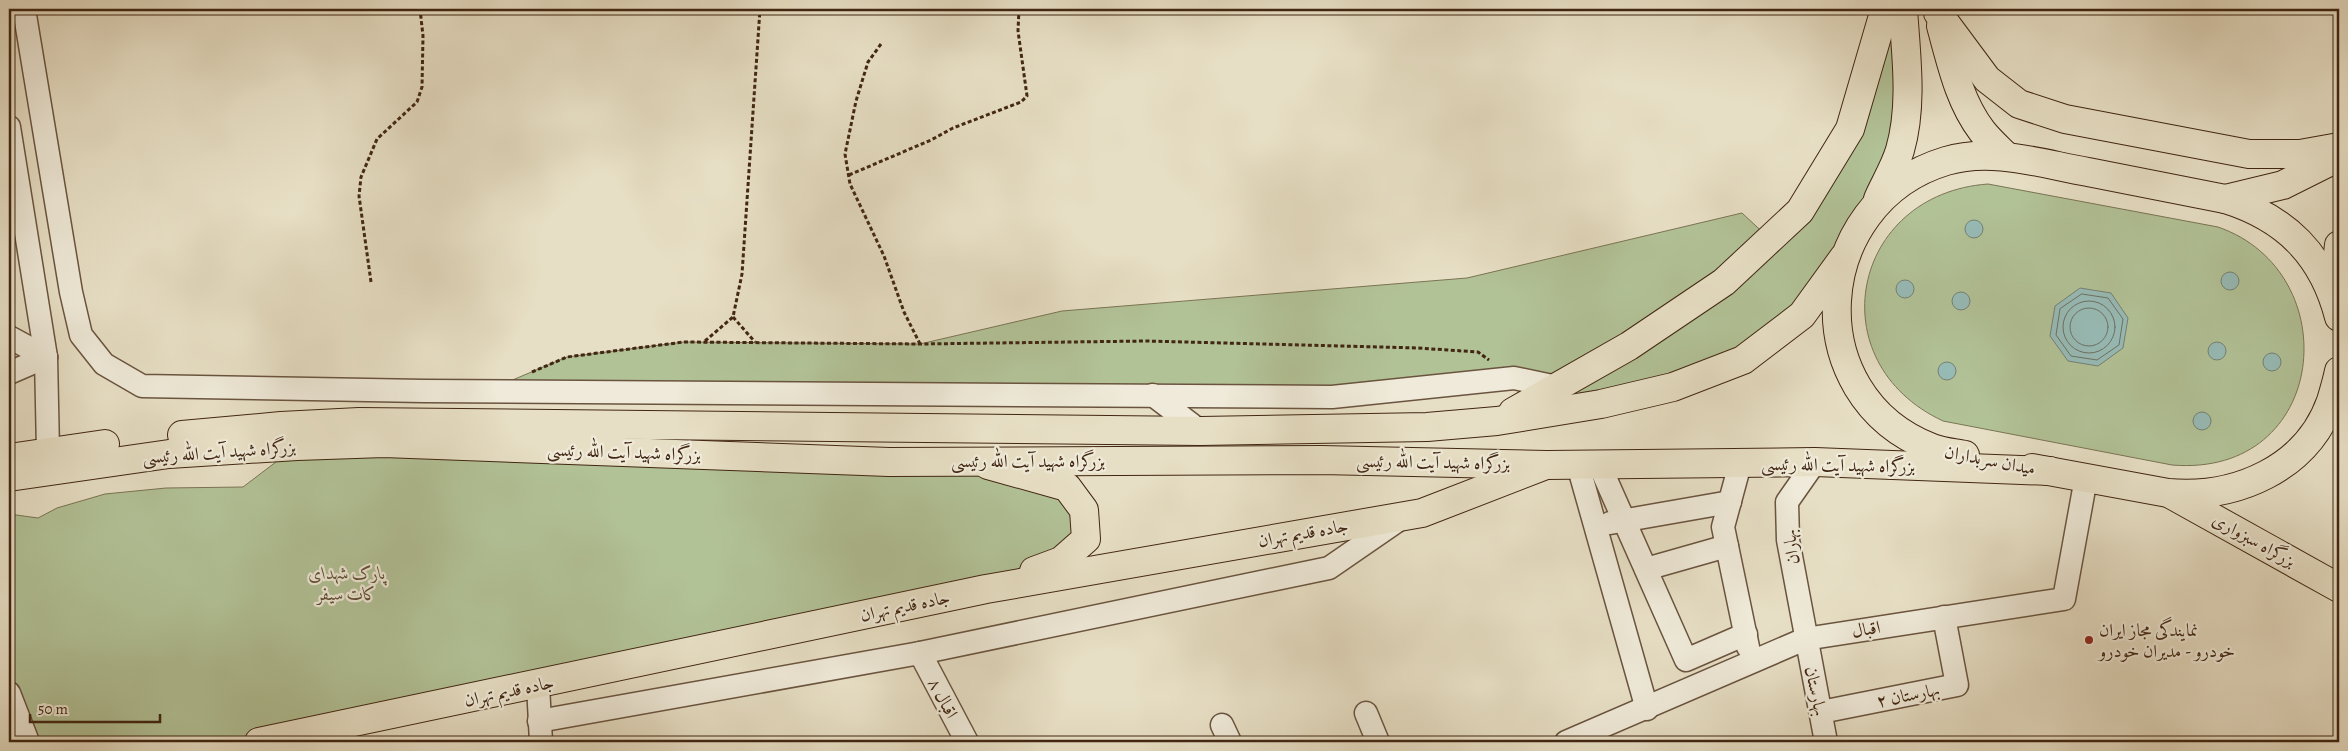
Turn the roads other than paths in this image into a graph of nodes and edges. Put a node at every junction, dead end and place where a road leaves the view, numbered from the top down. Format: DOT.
graph roads {
  1 [pos="24,9"];
  2 [pos="1885,9"];
  3 [pos="1903,9"];
  4 [pos="1938,11"];
  5 [pos="9,127"];
  6 [pos="2339,147"];
  7 [pos="2006,156"];
  8 [pos="2339,157"];
  9 [pos="2225,199"];
  10 [pos="1876,204"];
  11 [pos="2339,245"];
  12 [pos="1844,257"];
  13 [pos="71,292"];
  14 [pos="37,300"];
  15 [pos="2336,306"];
  16 [pos="9,337"];
  17 [pos="46,357"];
  18 [pos="2339,372"];
  19 [pos="9,373"];
  20 [pos="1557,387"];
  21 [pos="1153,395"];
  22 [pos="1497,421"];
  23 [pos="1200,431"];
  24 [pos="601,438"];
  25 [pos="48,451"];
  26 [pos="9,458"];
  27 [pos="978,462"];
  28 [pos="1814,462"];
  29 [pos="1740,464"];
  30 [pos="1547,465"];
  31 [pos="1588,465"];
  32 [pos="2050,471"];
  33 [pos="9,477"];
  34 [pos="2086,478"];
  35 [pos="2168,493"];
  36 [pos="1730,502"];
  37 [pos="1406,515"];
  38 [pos="1624,521"];
  39 [pos="1594,526"];
  40 [pos="1727,546"];
  41 [pos="1646,569"];
  42 [pos="2339,588"];
  43 [pos="986,589"];
  44 [pos="1944,617"];
  45 [pos="1746,634"];
  46 [pos="1805,639"];
  47 [pos="920,653"];
  48 [pos="1752,663"];
  49 [pos="538,685"];
  50 [pos="9,693"];
  51 [pos="1646,709"];
  52 [pos="1821,712"];
  53 [pos="1366,713"];
  54 [pos="1598,736"];
  55 [pos="540,737"];
  56 [pos="268,741"];
  57 [pos="28,742"];
  58 [pos="967,742"];
  59 [pos="1378,742"];
  60 [pos="1566,742"];
  61 [pos="1826,742"];
  1 -- 13 [label="street"];
  2 -- 20 [label="main road"];
  3 -- 10 [label="main road"];
  4 -- 6 [label="main road"];
  4 -- 7 [label="main road"];
  5 -- 14 [label="street"];
  7 -- 9 [label="main road, میدان سربداران"];
  7 -- 10 [label="main road, میدان سربداران"];
  8 -- 9 [label="main road"];
  9 -- 15 [label="main road, میدان سربداران"];
  10 -- 12 [label="main road, میدان سربداران"];
  11 -- 15 [label="main road"];
  12 -- 22 [label="main road, بزرگراه شهید آیت الله رئیسی"];
  12 -- 32 [label="main road, میدان سربداران"];
  13 -- 14 [label="street"];
  13 -- 21 [label="street"];
  14 -- 17 [label="street"];
  16 -- 17 [label="street"];
  17 -- 19 [label="street"];
  17 -- 25 [label="street"];
  18 -- 35 [label="main road, میدان سربداران"];
  20 -- 21 [label="street"];
  20 -- 22 [label="main road"];
  21 -- 23 [label="street"];
  22 -- 23 [label="main road, بزرگراه شهید آیت الله رئیسی"];
  23 -- 24 [label="main road, بزرگراه شهید آیت الله رئیسی"];
  24 -- 25 [label="main road, بزرگراه شهید آیت الله رئیسی"];
  24 -- 27 [label="main road, بزرگراه شهید آیت الله رئیسی"];
  24 -- 33 [label="main road, بزرگراه شهید آیت الله رئیسی"];
  25 -- 26 [label="main road, بزرگراه شهید آیت الله رئیسی"];
  27 -- 30 [label="main road, بزرگراه شهید آیت الله رئیسی"];
  27 -- 43 [label="main road"];
  28 -- 29 [label="main road, بزرگراه شهید آیت الله رئیسی"];
  28 -- 32 [label="main road, بزرگراه شهید آیت الله رئیسی"];
  28 -- 46 [label="street, بهاران"];
  29 -- 31 [label="main road, بزرگراه شهید آیت الله رئیسی"];
  29 -- 36 [label="street"];
  30 -- 31 [label="main road, بزرگراه شهید آیت الله رئیسی"];
  30 -- 37 [label="main road, جاده قدیم تهران"];
  31 -- 38 [label="street"];
  31 -- 39 [label="street"];
  32 -- 34 [label="main road, میدان سربداران"];
  34 -- 35 [label="main road, میدان سربداران"];
  34 -- 44 [label="street, اقبال"];
  35 -- 42 [label="main road, بزرگراه سبزواری"];
  36 -- 38 [label="street"];
  36 -- 40 [label="street"];
  37 -- 43 [label="main road, جاده قدیم تهران"];
  37 -- 47 [label="street"];
  38 -- 39 [label="street"];
  38 -- 41 [label="street"];
  39 -- 51 [label="street"];
  40 -- 41 [label="street"];
  40 -- 45 [label="street"];
  41 -- 45 [label="street"];
  43 -- 49 [label="main road, جاده قدیم تهران"];
  44 -- 46 [label="street, اقبال"];
  44 -- 52 [label="street, بهارستان ۲"];
  45 -- 48 [label="street"];
  46 -- 48 [label="street, اقبال"];
  46 -- 52 [label="street, بهارستان"];
  47 -- 55 [label="street"];
  47 -- 58 [label="street, اقبال ۸"];
  48 -- 51 [label="street, اقبال"];
  49 -- 55 [label="street"];
  49 -- 56 [label="main road, جاده قدیم تهران"];
  50 -- 57 [label="street"];
  51 -- 54 [label="street, اقبال"];
  52 -- 61 [label="street, بهارستان"];
  53 -- 59 [label="street"];
  54 -- 60 [label="street, اقبال"];
}
